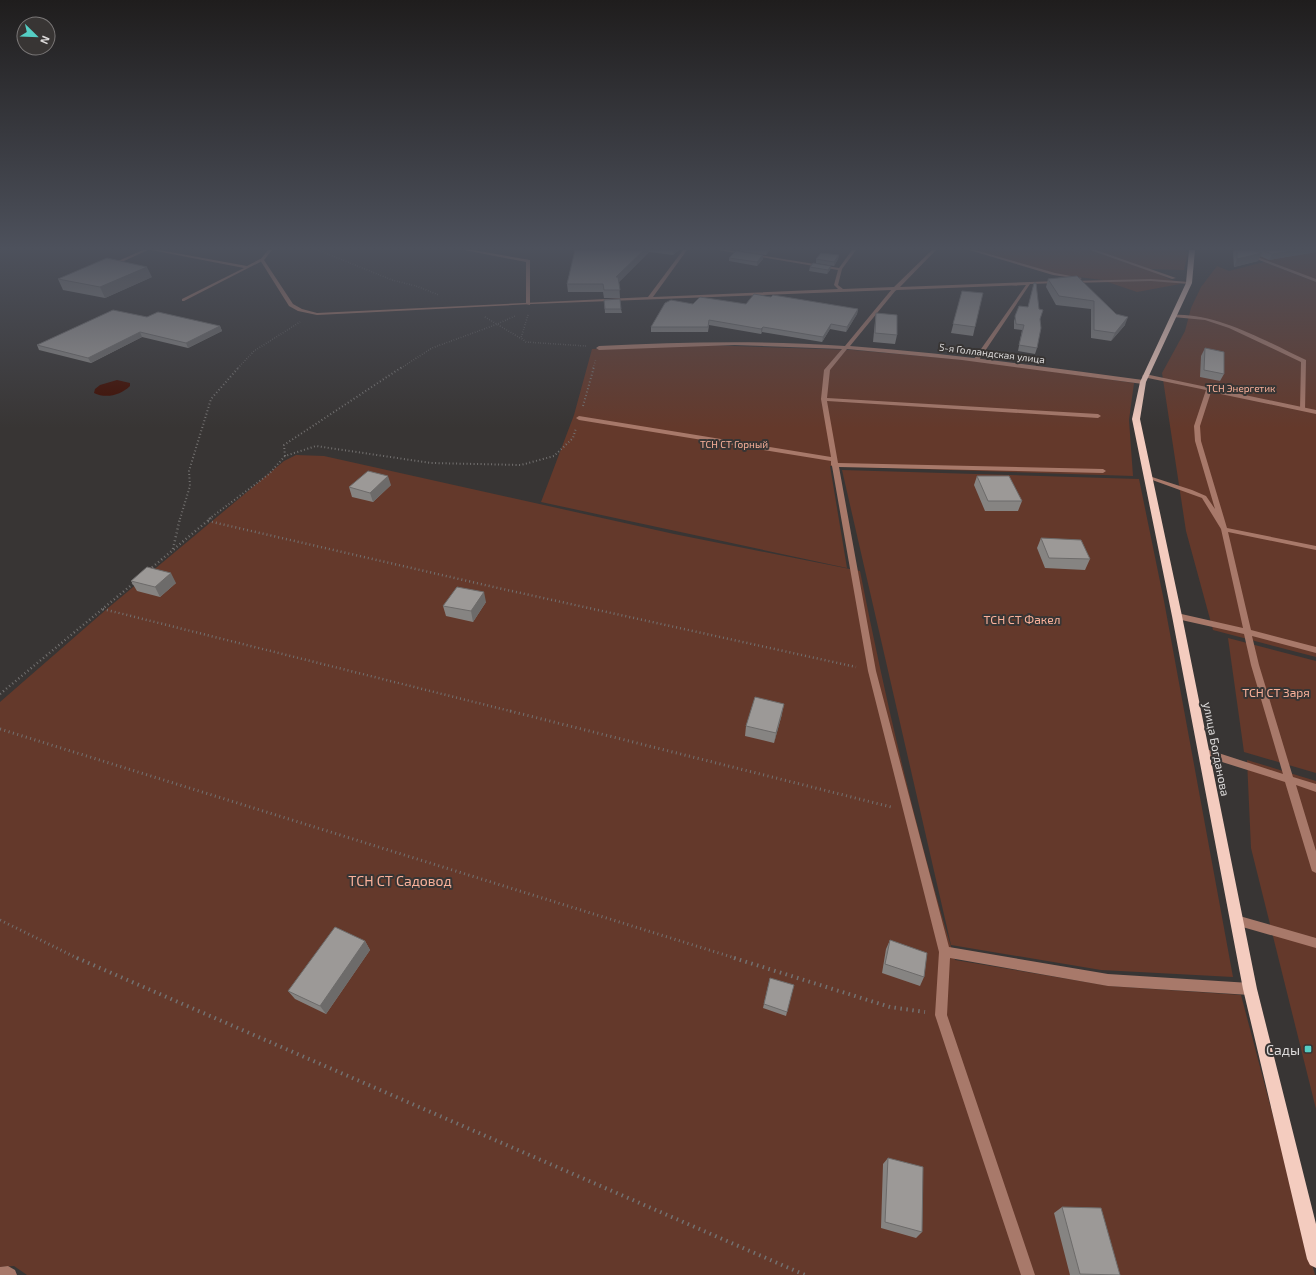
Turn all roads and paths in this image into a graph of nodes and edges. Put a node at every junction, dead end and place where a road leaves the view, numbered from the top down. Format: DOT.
graph roads {
  1 [pos="301,310"];
  2 [pos="404,310"];
  3 [pos="475,310"];
  4 [pos="523,310"];
  5 [pos="529,310"];
  6 [pos="878,310"];
  7 [pos="1012,310"];
  8 [pos="1176,310"];
  9 [pos="304,311"];
  10 [pos="1173,316"];
  11 [pos="498,325"];
  12 [pos="520,338"];
  13 [pos="599,348"];
  14 [pos="846,348"];
  15 [pos="977,359"];
  16 [pos="1144,379"];
  17 [pos="1208,389"];
  18 [pos="824,399"];
  19 [pos="1303,409"];
  20 [pos="1316,412"];
  21 [pos="1098,416"];
  22 [pos="579,418"];
  23 [pos="285,456"];
  24 [pos="833,462"];
  25 [pos="1103,471"];
  26 [pos="1147,477"];
  27 [pos="208,521"];
  28 [pos="1224,529"];
  29 [pos="1316,548"];
  30 [pos="173,549"];
  31 [pos="144,574"];
  32 [pos="138,579"];
  33 [pos="102,609"];
  34 [pos="1177,616"];
  35 [pos="1248,632"];
  36 [pos="1316,650"];
  37 [pos="872,671"];
  38 [pos="0,694"];
  39 [pos="0,729"];
  40 [pos="1203,752"];
  41 [pos="1289,780"];
  42 [pos="1316,788"];
  43 [pos="908,811"];
  44 [pos="1316,868"];
  45 [pos="0,920"];
  46 [pos="1236,920"];
  47 [pos="1316,943"];
  48 [pos="945,952"];
  49 [pos="1250,989"];
  50 [pos="941,1015"];
  51 [pos="1316,1258"];
  52 [pos="0,1274"];
  53 [pos="10,1275"];
  54 [pos="805,1275"];
  55 [pos="1028,1275"];
  1 -- 9 [label="street"];
  2 -- 9 [label="street"];
  3 -- 11 [label="path"];
  4 -- 11 [label="path"];
  5 -- 12 [label="path"];
  6 -- 14 [label="street"];
  7 -- 15 [label="street"];
  8 -- 10 [label="main road, улица Богданова"];
  9 -- 30 [label="path"];
  10 -- 16 [label="main road, улица Богданова"];
  10 -- 19 [label="street"];
  11 -- 12 [label="path"];
  11 -- 23 [label="path"];
  12 -- 13 [label="path"];
  13 -- 14 [label="street, 5-я Голландская улица"];
  13 -- 22 [label="path"];
  14 -- 15 [label="street, 5-я Голландская улица"];
  14 -- 18 [label="street"];
  15 -- 16 [label="street, 5-я Голландская улица"];
  16 -- 17 [label="street, 5-я Голландская улица"];
  16 -- 26 [label="main road, улица Богданова"];
  17 -- 19 [label="street, 5-я Голландская улица"];
  17 -- 28 [label="street"];
  18 -- 21 [label="street"];
  18 -- 24 [label="street"];
  19 -- 20 [label="street, 5-я Голландская улица"];
  22 -- 23 [label="path"];
  22 -- 24 [label="street"];
  23 -- 27 [label="path"];
  24 -- 25 [label="street"];
  24 -- 37 [label="street"];
  26 -- 28 [label="street"];
  26 -- 34 [label="main road, улица Богданова"];
  27 -- 30 [label="path"];
  27 -- 37 [label="path"];
  28 -- 29 [label="street"];
  28 -- 35 [label="street"];
  30 -- 31 [label="path"];
  32 -- 33 [label="path"];
  33 -- 38 [label="path"];
  33 -- 43 [label="path"];
  34 -- 35 [label="street"];
  34 -- 40 [label="main road, улица Богданова"];
  35 -- 36 [label="street"];
  35 -- 41 [label="street"];
  37 -- 43 [label="street"];
  39 -- 50 [label="path"];
  40 -- 41 [label="street"];
  40 -- 46 [label="main road, улица Богданова"];
  41 -- 42 [label="street"];
  41 -- 44 [label="street"];
  43 -- 48 [label="street"];
  45 -- 54 [label="path"];
  46 -- 47 [label="street"];
  46 -- 49 [label="main road, улица Богданова"];
  48 -- 49 [label="street"];
  48 -- 50 [label="street"];
  49 -- 51 [label="main road, улица Богданова"];
  50 -- 55 [label="street"];
  52 -- 53 [label="street"];
}
